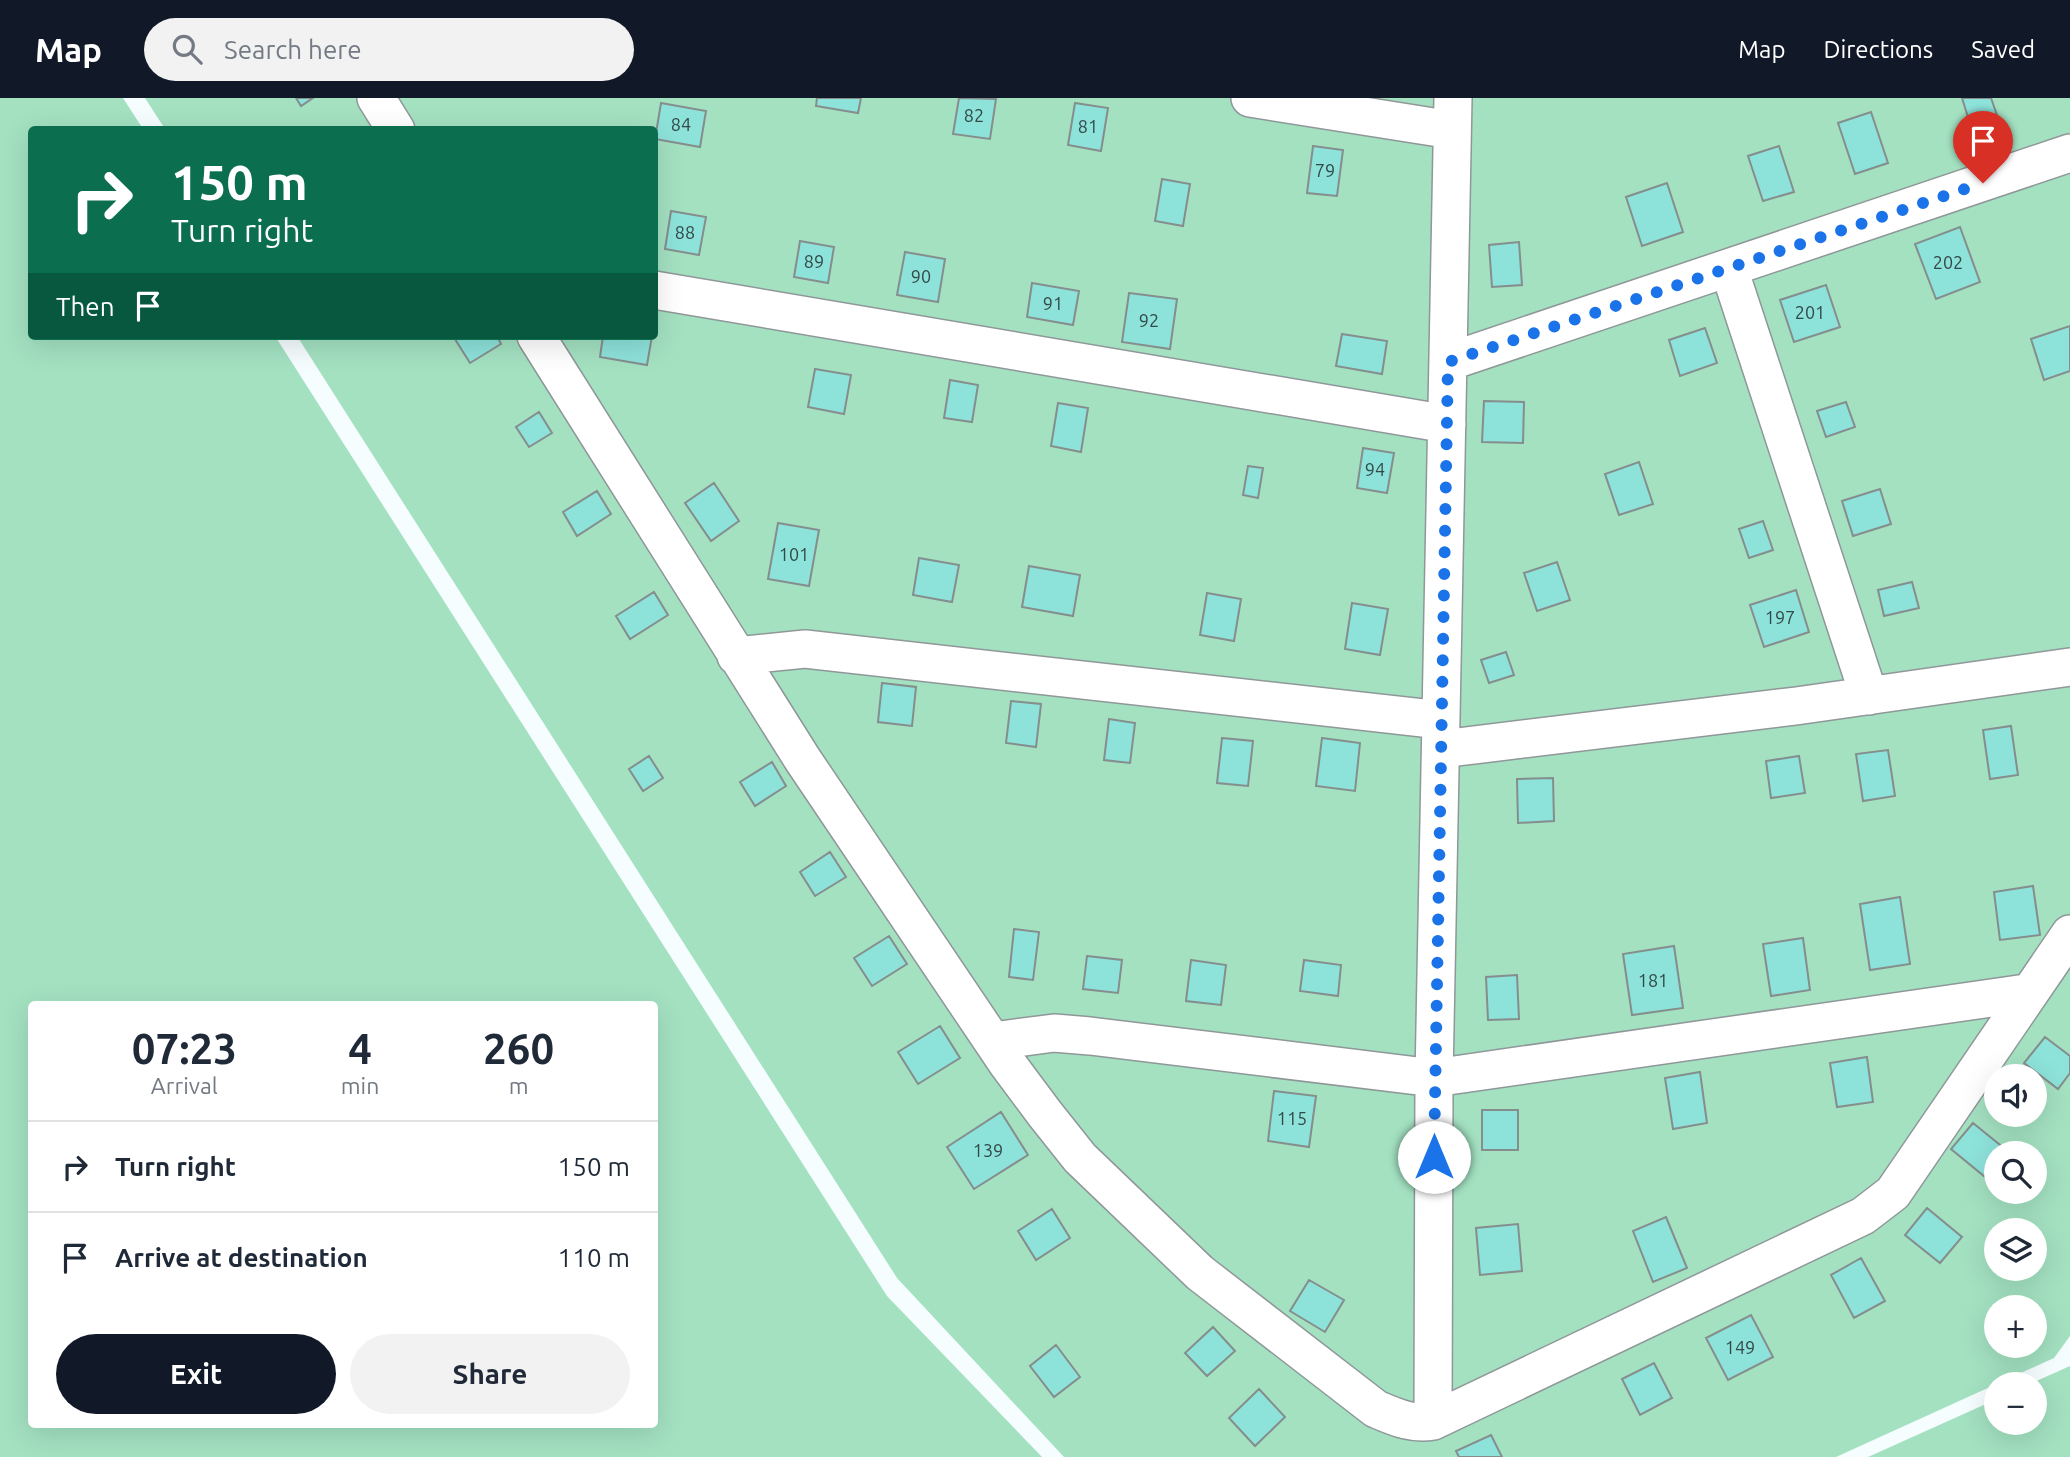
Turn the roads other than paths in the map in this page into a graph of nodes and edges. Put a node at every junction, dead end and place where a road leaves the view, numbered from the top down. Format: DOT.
graph roads {
  1 [pos="376,98"];
  2 [pos="1250,98"];
  3 [pos="1452,114"];
  4 [pos="394,126"];
  5 [pos="2067,165"];
  6 [pos="1729,269"];
  7 [pos="658,290"];
  8 [pos="538,340"];
  9 [pos="1448,362"];
  10 [pos="1447,424"];
  11 [pos="736,656"];
  12 [pos="2070,667"];
  13 [pos="1869,696"];
  14 [pos="1441,735"];
  15 [pos="2070,934"];
  16 [pos="2020,1007"];
  17 [pos="993,1041"];
  18 [pos="1434,1078"];
  19 [pos="1433,1421"];
  1 -- 4 [label="street"];
  2 -- 3 [label="street"];
  3 -- 9 [label="street"];
  5 -- 6 [label="street"];
  6 -- 9 [label="street"];
  6 -- 13 [label="street"];
  7 -- 10 [label="street"];
  8 -- 11 [label="street"];
  9 -- 10 [label="street"];
  10 -- 14 [label="street"];
  11 -- 14 [label="street"];
  11 -- 17 [label="street"];
  12 -- 13 [label="street"];
  13 -- 14 [label="street"];
  14 -- 18 [label="street"];
  15 -- 16 [label="street"];
  16 -- 18 [label="street"];
  16 -- 19 [label="street"];
  17 -- 18 [label="street"];
  17 -- 19 [label="street"];
  18 -- 19 [label="street"];
}
